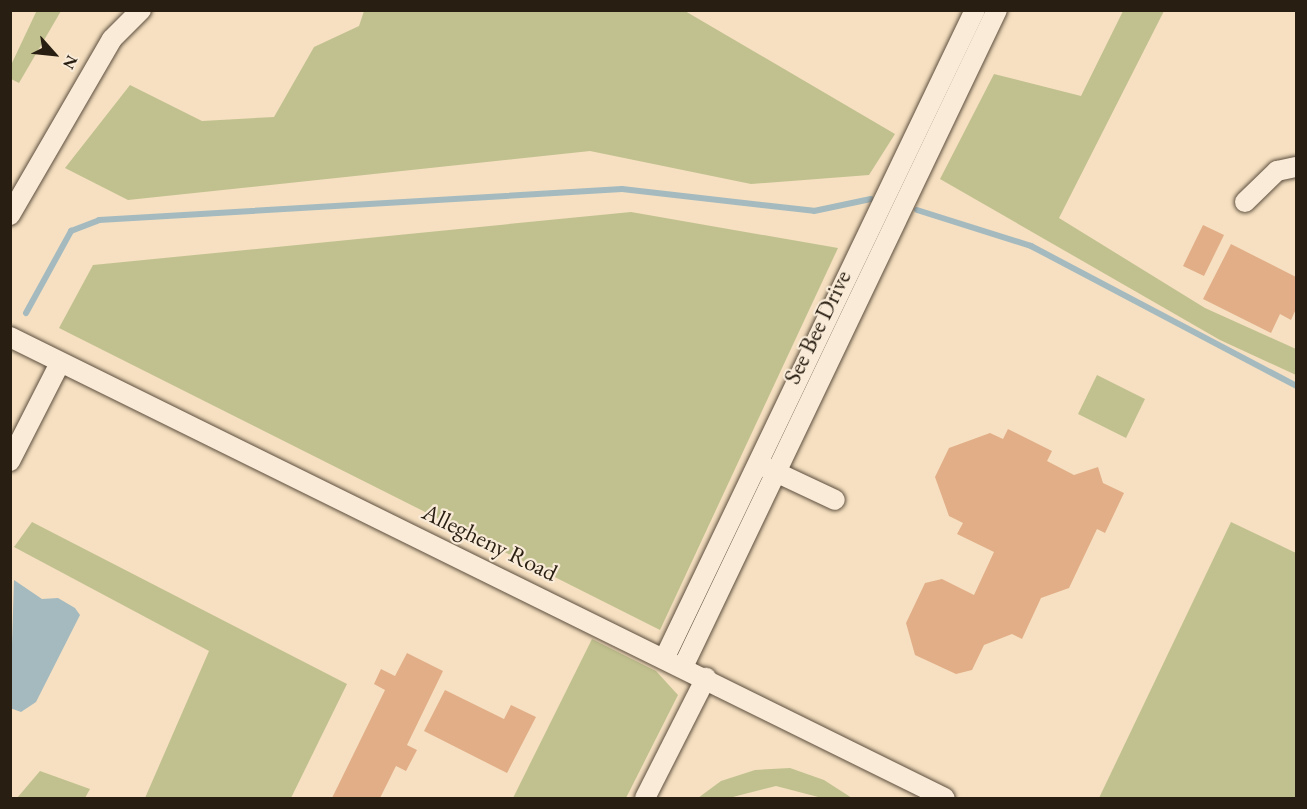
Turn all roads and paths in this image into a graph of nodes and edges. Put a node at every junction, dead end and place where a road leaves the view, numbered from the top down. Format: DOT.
graph roads {
  1 [pos="141,10"];
  2 [pos="975,10"];
  3 [pos="997,10"];
  4 [pos="957,49"];
  5 [pos="974,58"];
  6 [pos="1296,167"];
  7 [pos="1245,202"];
  8 [pos="10,215"];
  9 [pos="10,337"];
  10 [pos="60,363"];
  11 [pos="10,461"];
  12 [pos="758,464"];
  13 [pos="776,472"];
  14 [pos="835,500"];
  15 [pos="665,657"];
  16 [pos="683,667"];
  17 [pos="706,678"];
  18 [pos="645,798"];
  19 [pos="945,798"];
  1 -- 8 [label="street"];
  2 -- 4 [label="street, See Bee Drive"];
  3 -- 5 [label="street, See Bee Drive"];
  4 -- 5 [label="street"];
  4 -- 12 [label="street, See Bee Drive"];
  5 -- 13 [label="street, See Bee Drive"];
  6 -- 7 [label="street"];
  9 -- 10 [label="street, Allegheny Road"];
  10 -- 11 [label="street"];
  10 -- 15 [label="street, Allegheny Road"];
  12 -- 13 [label="street"];
  12 -- 15 [label="street, See Bee Drive"];
  13 -- 14 [label="street"];
  13 -- 16 [label="street, See Bee Drive"];
  15 -- 16 [label="street, Allegheny Road"];
  16 -- 17 [label="street, Allegheny Road"];
  17 -- 18 [label="street"];
  17 -- 19 [label="street, Allegheny Road"];
}
